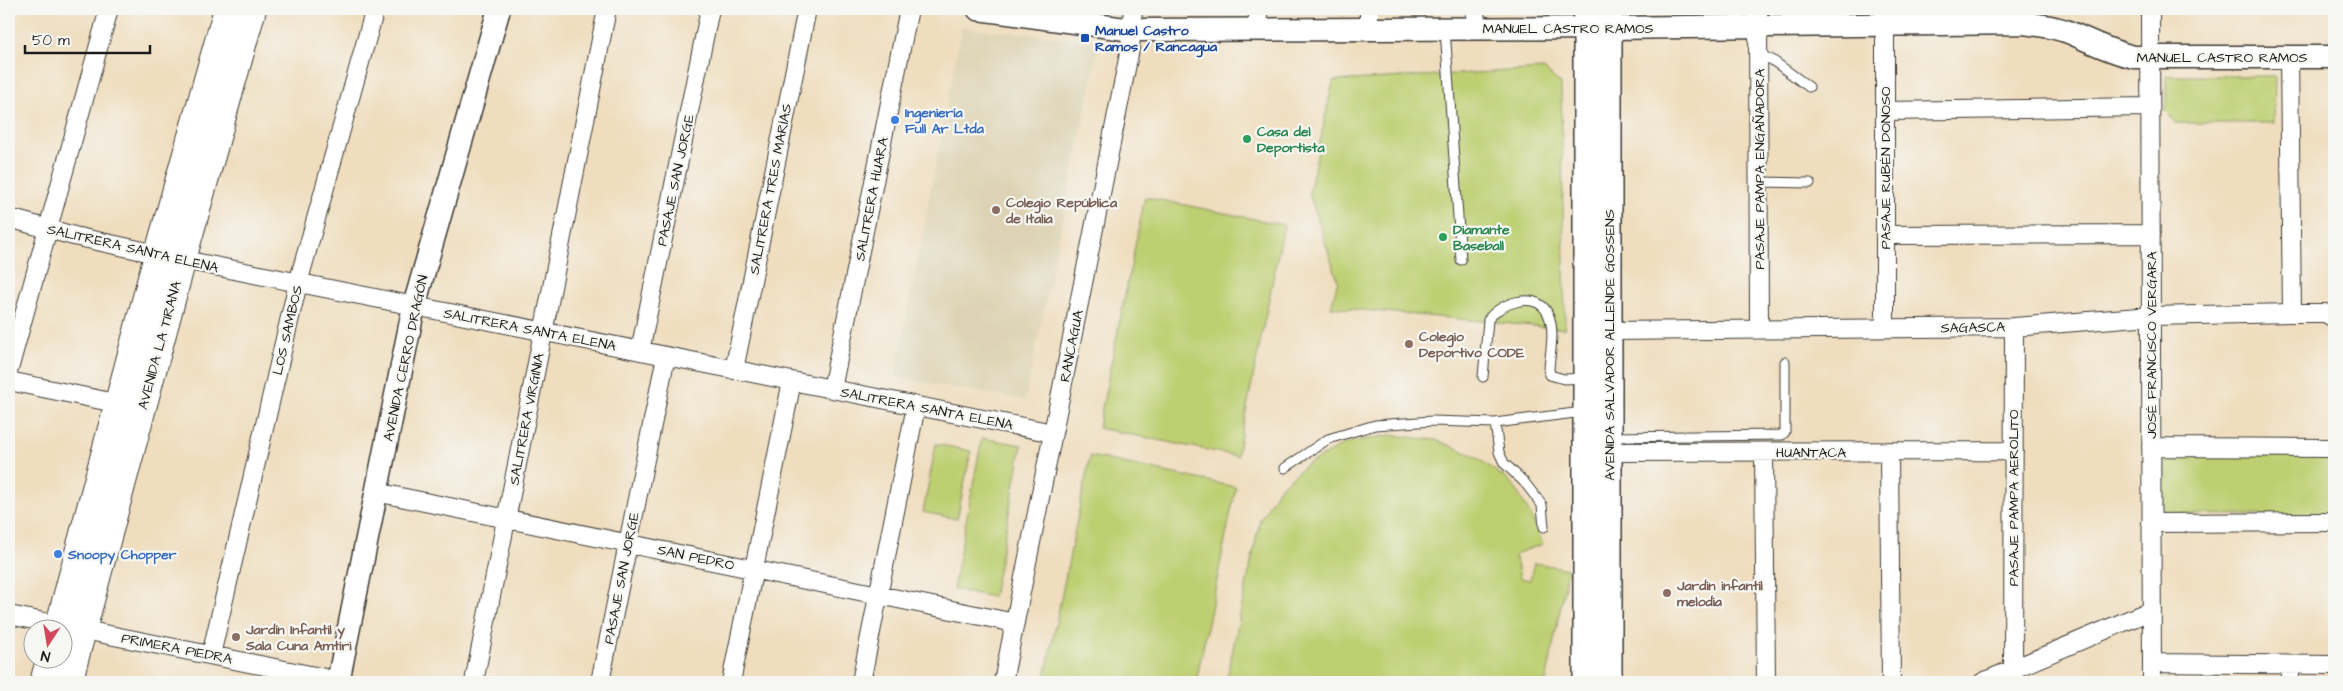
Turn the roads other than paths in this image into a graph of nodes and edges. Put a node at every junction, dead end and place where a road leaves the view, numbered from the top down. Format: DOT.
graph roads {
  1 [pos="110,9"];
  2 [pos="228,9"];
  3 [pos="252,9"];
  4 [pos="375,9"];
  5 [pos="499,9"];
  6 [pos="607,9"];
  7 [pos="710,9"];
  8 [pos="807,9"];
  9 [pos="909,9"];
  10 [pos="978,9"];
  11 [pos="2150,9"];
  12 [pos="1885,16"];
  13 [pos="2010,16"];
  14 [pos="1758,17"];
  15 [pos="1258,19"];
  16 [pos="1369,19"];
  17 [pos="1476,19"];
  18 [pos="1598,19"];
  19 [pos="1133,20"];
  20 [pos="1445,29"];
  21 [pos="1758,54"];
  22 [pos="2289,57"];
  23 [pos="2334,57"];
  24 [pos="2150,59"];
  25 [pos="1809,87"];
  26 [pos="2150,107"];
  27 [pos="1885,111"];
  28 [pos="1759,182"];
  29 [pos="1810,183"];
  30 [pos="9,218"];
  31 [pos="48,229"];
  32 [pos="2151,234"];
  33 [pos="1885,235"];
  34 [pos="170,257"];
  35 [pos="1461,260"];
  36 [pos="298,283"];
  37 [pos="414,306"];
  38 [pos="2292,313"];
  39 [pos="2151,316"];
  40 [pos="2334,318"];
  41 [pos="2014,326"];
  42 [pos="1885,328"];
  43 [pos="1759,329"];
  44 [pos="1609,331"];
  45 [pos="544,332"];
  46 [pos="640,351"];
  47 [pos="666,356"];
  48 [pos="1785,362"];
  49 [pos="9,370"];
  50 [pos="734,370"];
  51 [pos="1483,377"];
  52 [pos="1586,378"];
  53 [pos="9,381"];
  54 [pos="792,381"];
  55 [pos="832,389"];
  56 [pos="120,404"];
  57 [pos="916,406"];
  58 [pos="1586,412"];
  59 [pos="1495,424"];
  60 [pos="1053,433"];
  61 [pos="1609,445"];
  62 [pos="2151,447"];
  63 [pos="2334,448"];
  64 [pos="2014,451"];
  65 [pos="1764,452"];
  66 [pos="1889,452"];
  67 [pos="1285,468"];
  68 [pos="376,492"];
  69 [pos="507,519"];
  70 [pos="2151,522"];
  71 [pos="2334,522"];
  72 [pos="1544,527"];
  73 [pos="628,544"];
  74 [pos="754,569"];
  75 [pos="879,595"];
  76 [pos="2152,610"];
  77 [pos="9,615"];
  78 [pos="23,618"];
  79 [pos="70,618"];
  80 [pos="71,618"];
  81 [pos="1015,623"];
  82 [pos="72,629"];
  83 [pos="211,655"];
  84 [pos="2152,663"];
  85 [pos="2290,665"];
  86 [pos="2334,665"];
  87 [pos="48,668"];
  88 [pos="68,668"];
  89 [pos="2013,676"];
  90 [pos="44,682"];
  91 [pos="68,682"];
  92 [pos="340,682"];
  93 [pos="474,682"];
  94 [pos="600,682"];
  95 [pos="731,682"];
  96 [pos="861,682"];
  97 [pos="1003,682"];
  98 [pos="1586,682"];
  99 [pos="1609,682"];
  100 [pos="1766,682"];
  101 [pos="1891,682"];
  102 [pos="1983,682"];
  103 [pos="2152,682"];
  104 [pos="2290,682"];
  1 -- 31 [label="street"];
  2 -- 34 [label="highway, AVENIDA LA TIRANA"];
  3 -- 34 [label="highway, AVENIDA LA TIRANA"];
  4 -- 36 [label="street, LOS SAMBOS"];
  5 -- 37 [label="street, AVENIDA CERRO DRAGÓN"];
  6 -- 45 [label="street, SALITRERA VIRGINIA"];
  7 -- 46 [label="street, PASAJE SAN JORGE"];
  8 -- 50 [label="street, SALITRERA TRES MARÍAS"];
  9 -- 55 [label="street, SALITRERA HUARA"];
  10 -- 19 [label="street, MANUEL CASTRO RAMOS"];
  11 -- 24 [label="street, JOSÉ FRANCISCO VERGARA"];
  12 -- 13 [label="street, MANUEL CASTRO RAMOS"];
  12 -- 14 [label="street, MANUEL CASTRO RAMOS"];
  12 -- 27 [label="street, PASAJE RUBÉN DONOSO"];
  13 -- 24 [label="street, MANUEL CASTRO RAMOS"];
  14 -- 18 [label="street, MANUEL CASTRO RAMOS"];
  14 -- 21 [label="street, PASAJE PAMPA ENGAÑADORA"];
  15 -- 16 [label="street, MANUEL CASTRO RAMOS"];
  15 -- 19 [label="street, MANUEL CASTRO RAMOS"];
  16 -- 20 [label="street, MANUEL CASTRO RAMOS"];
  17 -- 18 [label="street, MANUEL CASTRO RAMOS"];
  17 -- 20 [label="street, MANUEL CASTRO RAMOS"];
  18 -- 44 [label="main road, AVENIDA SALVADOR ALLENDE GOSSENS"];
  18 -- 52 [label="main road, AVENIDA SALVADOR ALLENDE GOSSENS"];
  19 -- 60 [label="street, RANCAGUA"];
  20 -- 35 [label="lane"];
  21 -- 25 [label="lane"];
  21 -- 28 [label="street, PASAJE PAMPA ENGAÑADORA"];
  22 -- 23 [label="street, MANUEL CASTRO RAMOS"];
  22 -- 24 [label="street, MANUEL CASTRO RAMOS"];
  22 -- 38 [label="street"];
  24 -- 26 [label="street, JOSÉ FRANCISCO VERGARA"];
  26 -- 27 [label="street"];
  26 -- 32 [label="street, JOSÉ FRANCISCO VERGARA"];
  27 -- 33 [label="street, PASAJE RUBÉN DONOSO"];
  28 -- 29 [label="lane"];
  28 -- 43 [label="street, PASAJE PAMPA ENGAÑADORA"];
  30 -- 31 [label="street, SALITRERA SANTA ELENA"];
  31 -- 34 [label="street, SALITRERA SANTA ELENA"];
  31 -- 49 [label="street"];
  32 -- 33 [label="street"];
  32 -- 39 [label="street, JOSÉ FRANCISCO VERGARA"];
  33 -- 42 [label="street, PASAJE RUBÉN DONOSO"];
  34 -- 36 [label="street, SALITRERA SANTA ELENA"];
  34 -- 56 [label="highway, AVENIDA LA TIRANA"];
  34 -- 80 [label="highway, AVENIDA LA TIRANA"];
  36 -- 37 [label="street, SALITRERA SANTA ELENA"];
  36 -- 83 [label="street, LOS SAMBOS"];
  37 -- 45 [label="street, SALITRERA SANTA ELENA"];
  37 -- 68 [label="street, AVENIDA CERRO DRAGÓN"];
  38 -- 39 [label="street, SAGASCA"];
  38 -- 40 [label="street, SAGASCA"];
  39 -- 41 [label="street, SAGASCA"];
  39 -- 62 [label="street, JOSÉ FRANCISCO VERGARA"];
  41 -- 42 [label="street, SAGASCA"];
  41 -- 64 [label="street, PASAJE PAMPA AEROLITO"];
  42 -- 43 [label="street, SAGASCA"];
  43 -- 44 [label="street, SAGASCA"];
  44 -- 61 [label="main road, AVENIDA SALVADOR ALLENDE GOSSENS"];
  45 -- 46 [label="street, SALITRERA SANTA ELENA"];
  45 -- 69 [label="street, SALITRERA VIRGINIA"];
  46 -- 47 [label="street, SALITRERA SANTA ELENA"];
  47 -- 50 [label="street, SALITRERA SANTA ELENA"];
  47 -- 73 [label="street, PASAJE SAN JORGE"];
  48 -- 61 [label="lane"];
  50 -- 54 [label="street, SALITRERA SANTA ELENA"];
  51 -- 52 [label="lane"];
  52 -- 58 [label="main road, AVENIDA SALVADOR ALLENDE GOSSENS"];
  53 -- 56 [label="street"];
  54 -- 55 [label="street, SALITRERA SANTA ELENA"];
  54 -- 74 [label="street"];
  55 -- 57 [label="street, SALITRERA SANTA ELENA"];
  56 -- 79 [label="highway, AVENIDA LA TIRANA"];
  57 -- 60 [label="street, SALITRERA SANTA ELENA"];
  57 -- 75 [label="street"];
  58 -- 59 [label="lane"];
  58 -- 98 [label="main road, AVENIDA SALVADOR ALLENDE GOSSENS"];
  59 -- 67 [label="lane"];
  59 -- 72 [label="lane"];
  60 -- 81 [label="street, RANCAGUA"];
  61 -- 65 [label="street, HUANTACA"];
  61 -- 99 [label="main road, AVENIDA SALVADOR ALLENDE GOSSENS"];
  62 -- 63 [label="street"];
  62 -- 70 [label="street, JOSÉ FRANCISCO VERGARA"];
  64 -- 66 [label="street, HUANTACA"];
  64 -- 89 [label="street, PASAJE PAMPA AEROLITO"];
  65 -- 66 [label="street, HUANTACA"];
  65 -- 100 [label="street"];
  66 -- 101 [label="street"];
  68 -- 69 [label="street, SAN PEDRO"];
  68 -- 92 [label="street, AVENIDA CERRO DRAGÓN"];
  69 -- 73 [label="street, SAN PEDRO"];
  69 -- 93 [label="street, SALITRERA VIRGINIA"];
  70 -- 71 [label="street"];
  70 -- 76 [label="street, JOSÉ FRANCISCO VERGARA"];
  73 -- 74 [label="street, SAN PEDRO"];
  73 -- 94 [label="street, PASAJE SAN JORGE"];
  74 -- 75 [label="street, SAN PEDRO"];
  74 -- 95 [label="street"];
  75 -- 81 [label="street, SAN PEDRO"];
  75 -- 96 [label="street"];
  76 -- 84 [label="street, JOSÉ FRANCISCO VERGARA"];
  76 -- 89 [label="street"];
  77 -- 78 [label="street, PRIMERA PIEDRA"];
  81 -- 97 [label="street, RANCAGUA"];
  82 -- 83 [label="street, PRIMERA PIEDRA"];
  83 -- 92 [label="street, PRIMERA PIEDRA"];
  84 -- 85 [label="street"];
  84 -- 103 [label="street, JOSÉ FRANCISCO VERGARA"];
  85 -- 86 [label="street"];
  85 -- 104 [label="street"];
  87 -- 90 [label="highway"];
  88 -- 91 [label="highway, AVENIDA LA TIRANA"];
  89 -- 102 [label="street"];
}
